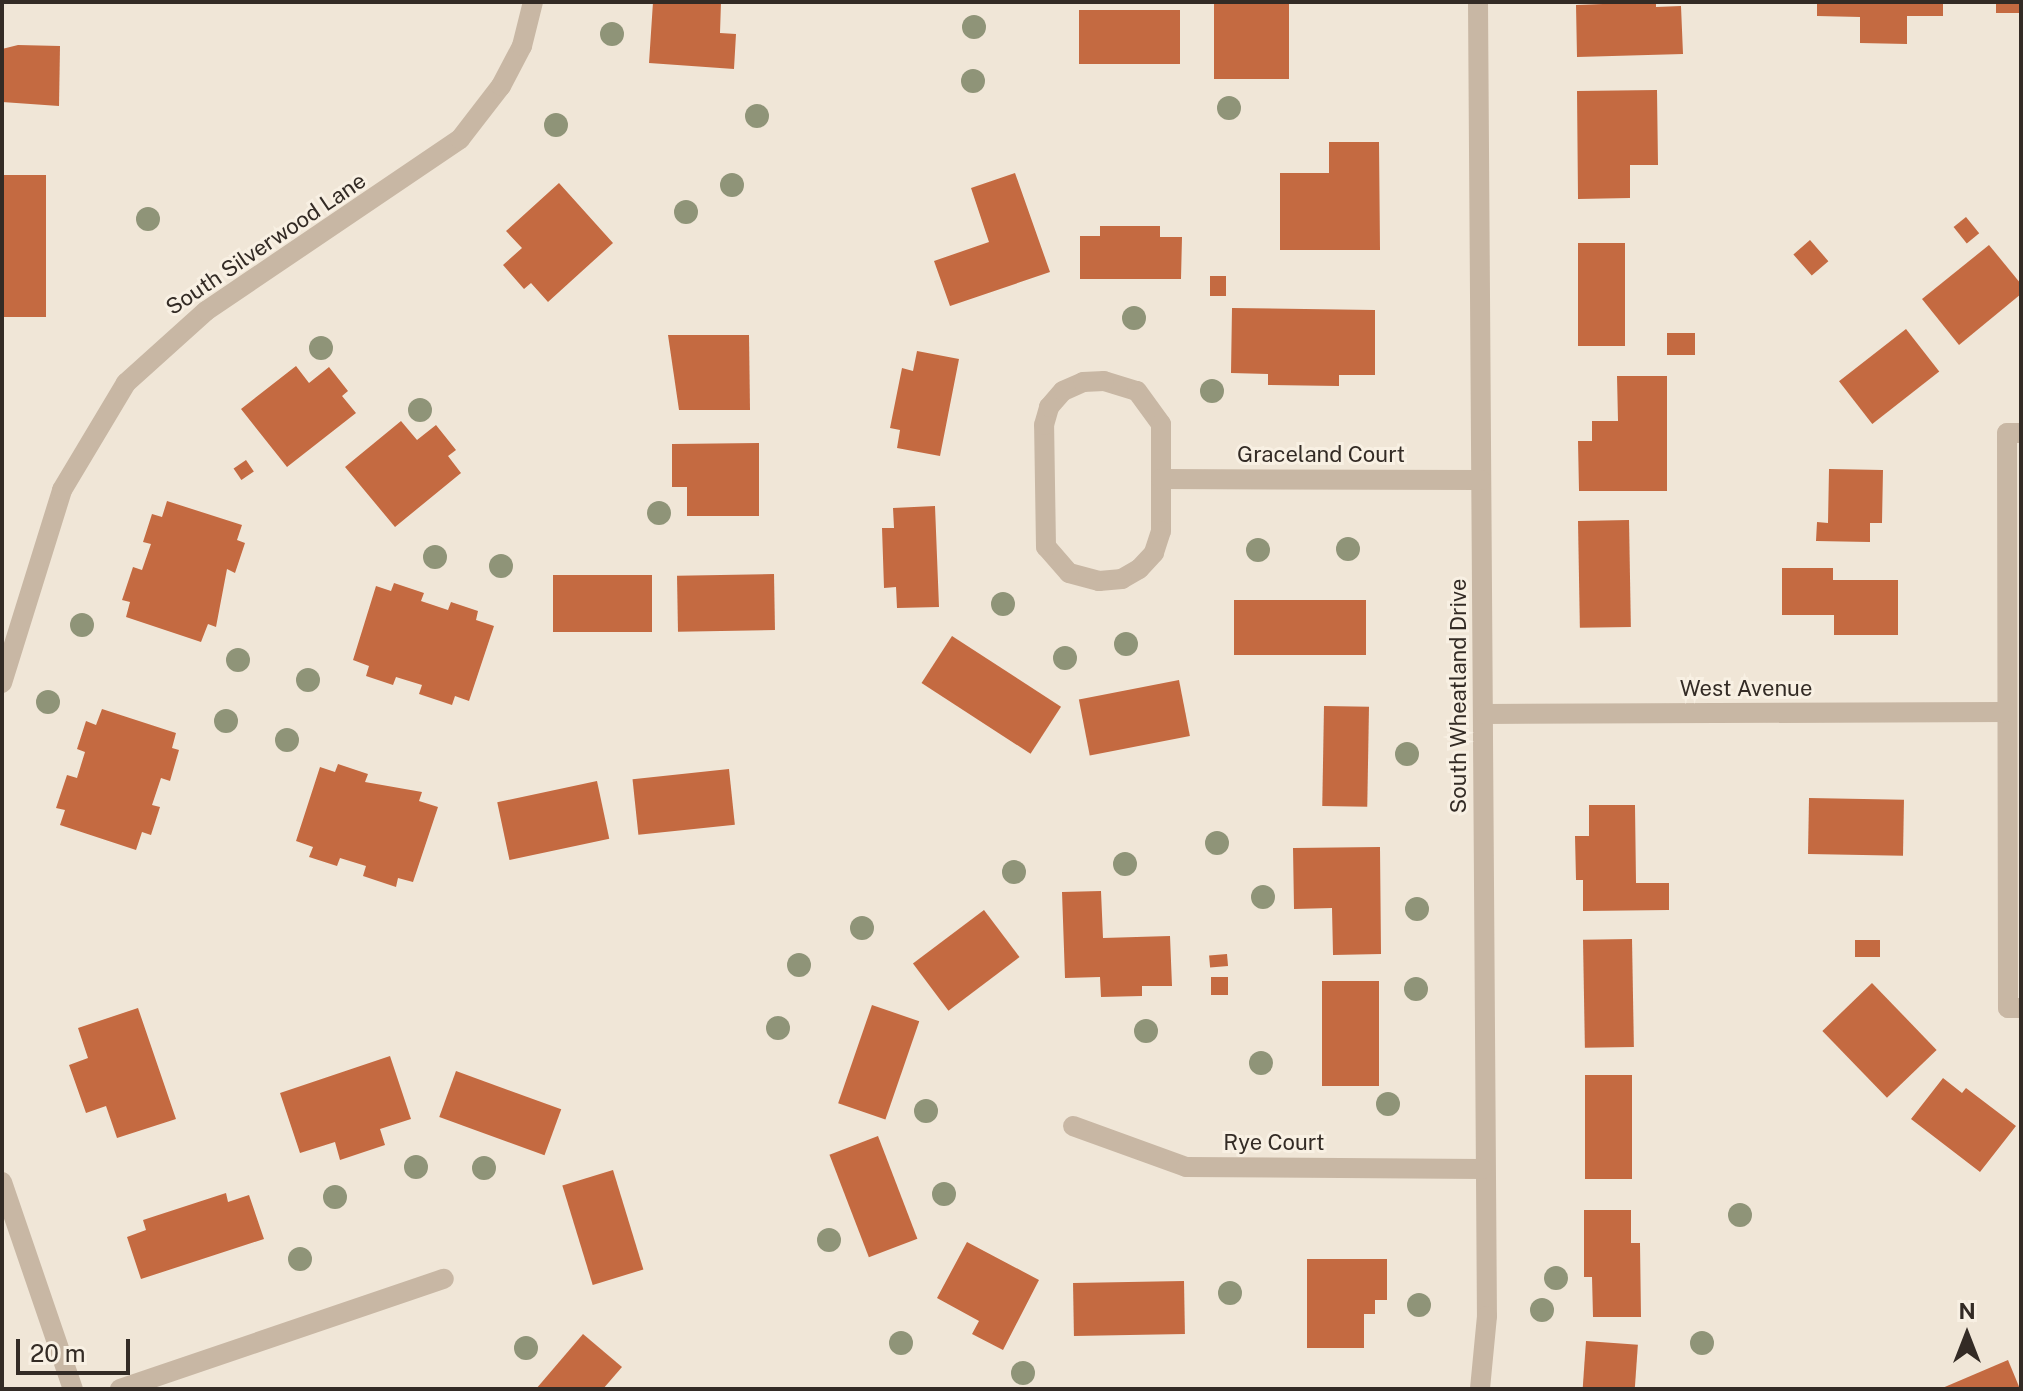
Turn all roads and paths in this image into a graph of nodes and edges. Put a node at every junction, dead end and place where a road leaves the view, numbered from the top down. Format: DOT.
graph roads {
  1 [pos="533,2"];
  2 [pos="1478,2"];
  3 [pos="2021,433"];
  4 [pos="1161,479"];
  5 [pos="1481,480"];
  6 [pos="2,683"];
  7 [pos="2007,712"];
  8 [pos="1485,714"];
  9 [pos="2015,1008"];
  10 [pos="1073,1126"];
  11 [pos="1482,1169"];
  12 [pos="2,1182"];
  13 [pos="6,1207"];
  14 [pos="444,1279"];
  15 [pos="73,1389"];
  16 [pos="120,1389"];
  17 [pos="1480,1389"];
  1 -- 6 [label="street, South Silverwood Lane"];
  2 -- 5 [label="street, South Wheatland Drive"];
  3 -- 7 [label="street"];
  4 -- 4 [label="street"];
  4 -- 5 [label="street, Graceland Court"];
  5 -- 8 [label="street, South Wheatland Drive"];
  7 -- 8 [label="street, West Avenue"];
  7 -- 9 [label="street"];
  8 -- 11 [label="street, South Wheatland Drive"];
  10 -- 11 [label="street, Rye Court"];
  11 -- 17 [label="street, South Wheatland Drive"];
  12 -- 13 [label="street"];
  13 -- 15 [label="street"];
  14 -- 16 [label="street"];
}
